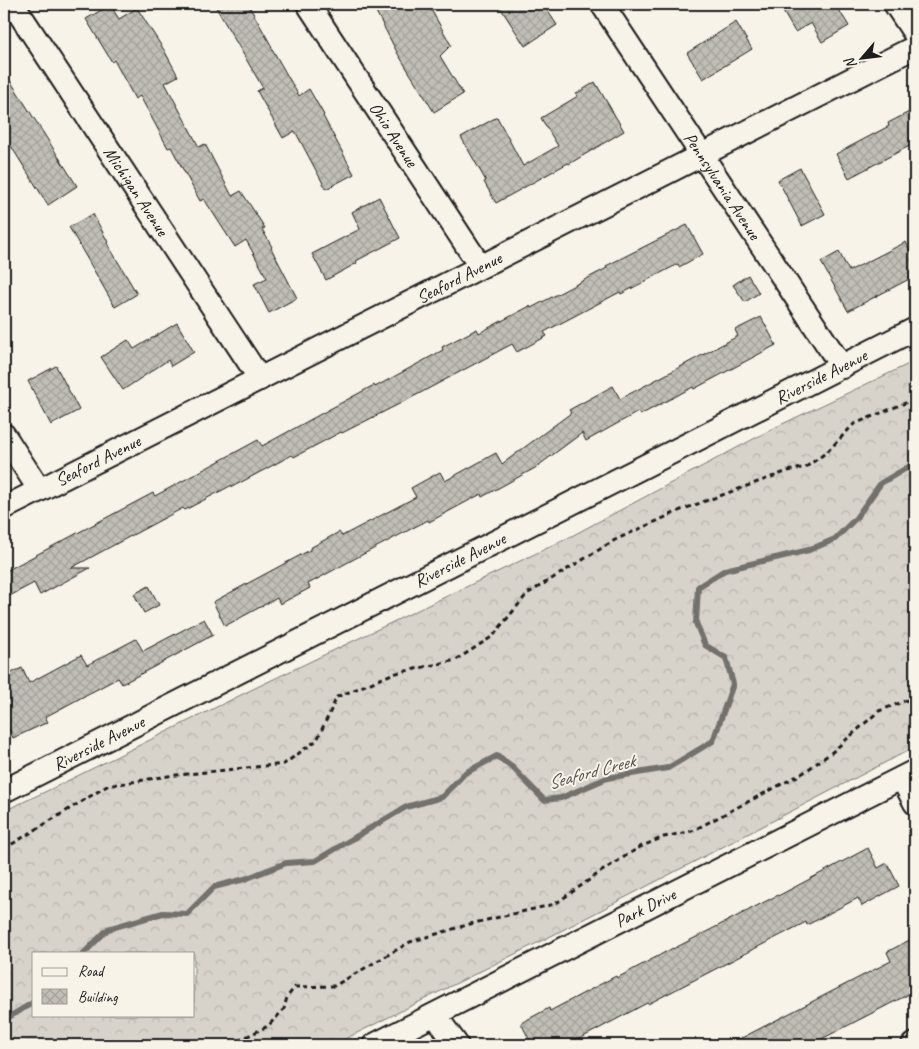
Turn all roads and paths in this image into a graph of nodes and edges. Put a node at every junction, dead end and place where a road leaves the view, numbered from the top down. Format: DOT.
graph roads {
  1 [pos="13,4"];
  2 [pos="308,4"];
  3 [pos="602,4"];
  4 [pos="895,4"];
  5 [pos="915,34"];
  6 [pos="915,47"];
  7 [pos="701,155"];
  8 [pos="480,266"];
  9 [pos="915,330"];
  10 [pos="842,367"];
  11 [pos="260,378"];
  12 [pos="915,399"];
  13 [pos="4,436"];
  14 [pos="40,489"];
  15 [pos="4,508"];
  16 [pos="915,697"];
  17 [pos="909,774"];
  18 [pos="4,791"];
  19 [pos="915,802"];
  20 [pos="4,849"];
  21 [pos="435,1015"];
  22 [pos="4,1036"];
  23 [pos="14,1045"];
  24 [pos="230,1045"];
  25 [pos="374,1045"];
  26 [pos="457,1045"];
  1 -- 11 [label="street, Michigan Avenue"];
  2 -- 8 [label="street, Ohio Avenue"];
  3 -- 7 [label="street, Pennsylvania Avenue"];
  4 -- 5 [label="street"];
  6 -- 7 [label="street, Seaford Avenue"];
  7 -- 8 [label="street, Seaford Avenue"];
  7 -- 10 [label="street, Pennsylvania Avenue"];
  8 -- 11 [label="street, Seaford Avenue"];
  9 -- 10 [label="street, Riverside Avenue"];
  10 -- 18 [label="street, Riverside Avenue"];
  11 -- 14 [label="street, Seaford Avenue"];
  12 -- 20 [label="path"];
  13 -- 14 [label="street"];
  14 -- 15 [label="street, Seaford Avenue"];
  16 -- 24 [label="path"];
  17 -- 19 [label="street"];
  17 -- 21 [label="street, Park Drive"];
  21 -- 25 [label="street, Park Drive"];
  21 -- 26 [label="street"];
  22 -- 23 [label="path"];
}
